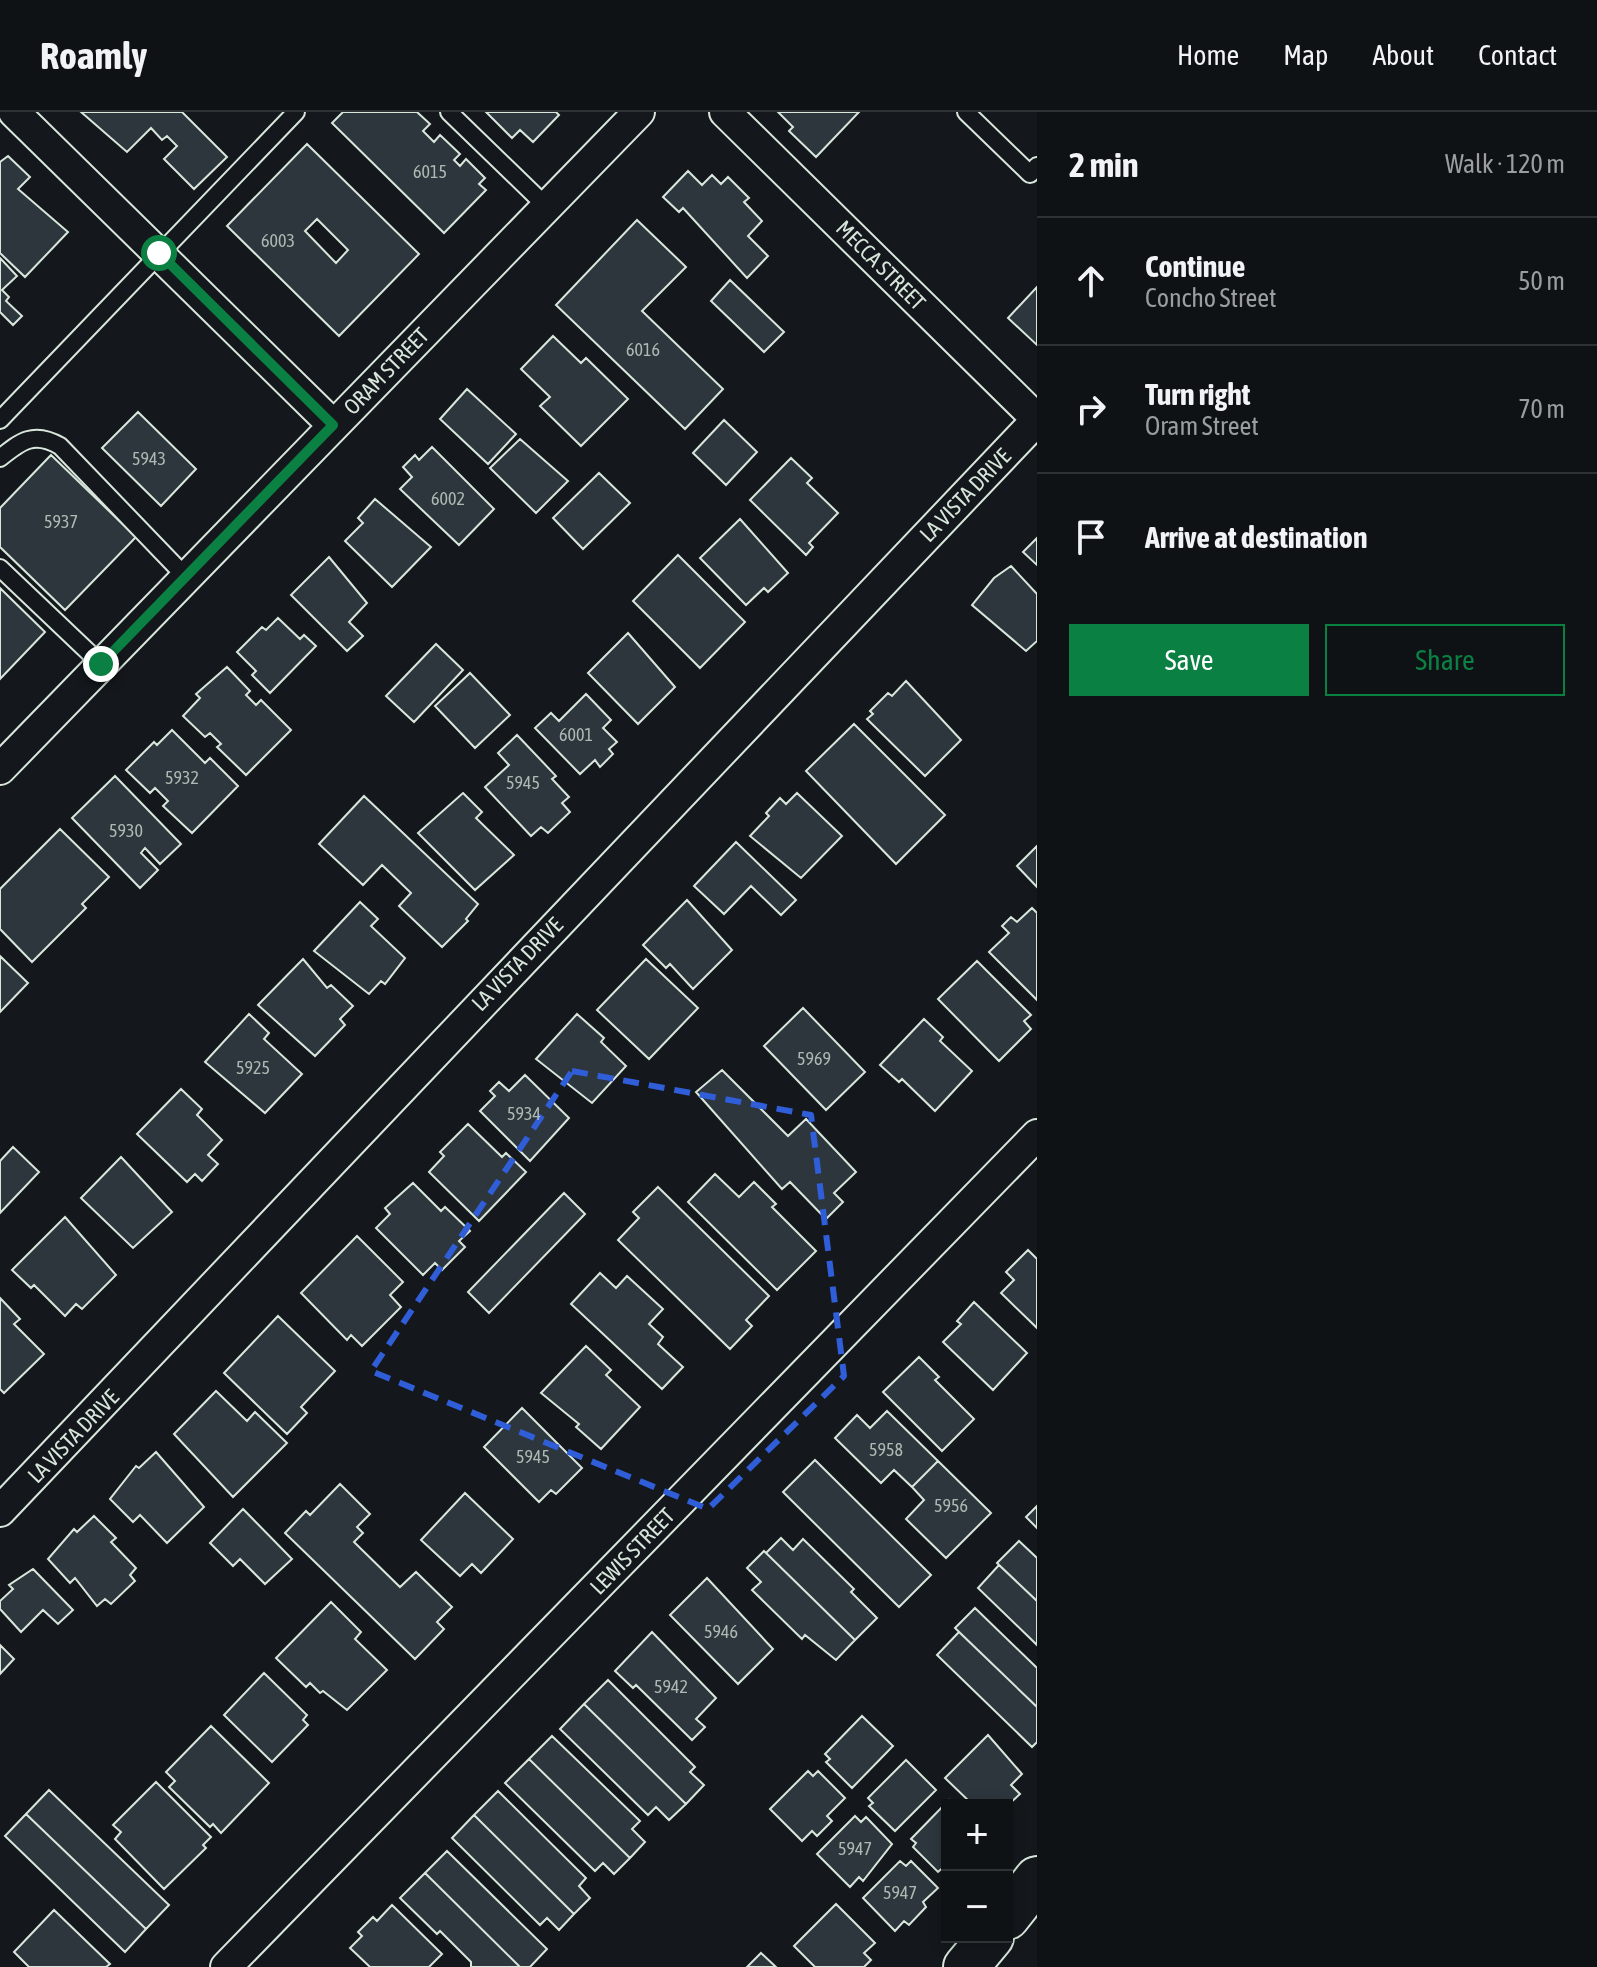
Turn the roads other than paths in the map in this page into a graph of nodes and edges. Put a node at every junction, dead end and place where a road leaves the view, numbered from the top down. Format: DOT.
graph roads {
  1 [pos="14,112"];
  2 [pos="296,112"];
  3 [pos="449,112"];
  4 [pos="639,112"];
  5 [pos="725,112"];
  6 [pos="966,112"];
  7 [pos="1037,166"];
  8 [pos="547,207"];
  9 [pos="159,253"];
  10 [pos="1037,419"];
  11 [pos="0,420"];
  12 [pos="333,425"];
  13 [pos="0,458"];
  14 [pos="0,568"];
  15 [pos="186,577"];
  16 [pos="101,664"];
  17 [pos="0,769"];
  18 [pos="1037,1135"];
  19 [pos="0,1511"];
  20 [pos="1037,1879"];
  21 [pos="1013,1909"];
  22 [pos="986,1943"];
  23 [pos="226,1967"];
  24 [pos="966,1967"];
  1 -- 9 [label="street"];
  2 -- 9 [label="lane"];
  3 -- 8 [label="lane"];
  4 -- 8 [label="street, ORAM STREET"];
  5 -- 10 [label="street, MECCA STREET"];
  6 -- 7 [label="lane"];
  8 -- 12 [label="street, ORAM STREET"];
  9 -- 11 [label="lane"];
  9 -- 12 [label="street"];
  10 -- 19 [label="street, LA VISTA DRIVE"];
  12 -- 15 [label="street, ORAM STREET"];
  13 -- 15 [label="lane"];
  14 -- 16 [label="lane"];
  15 -- 16 [label="street, ORAM STREET"];
  16 -- 17 [label="street, ORAM STREET"];
  18 -- 23 [label="street, LEWIS STREET"];
  20 -- 21 [label="street"];
  22 -- 24 [label="street"];
}
